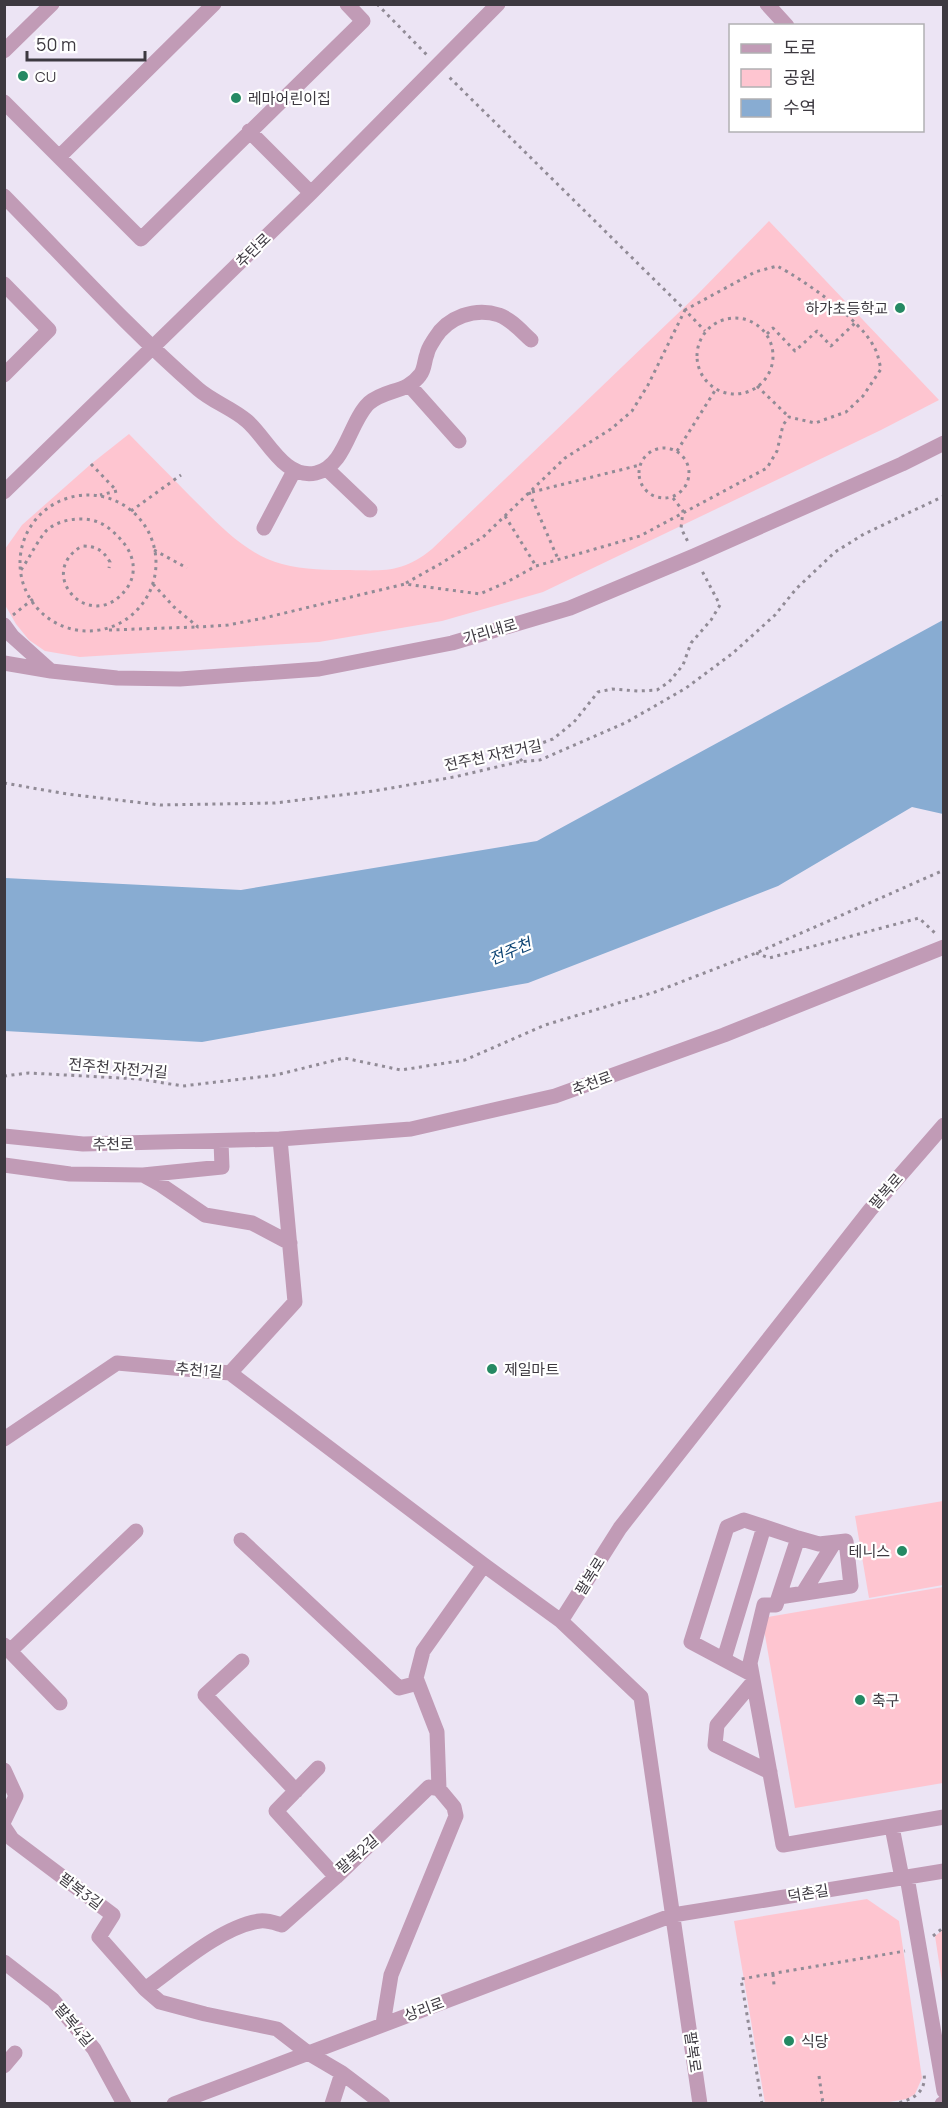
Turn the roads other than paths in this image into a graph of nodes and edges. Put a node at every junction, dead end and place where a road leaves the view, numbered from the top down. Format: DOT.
graph roads {
  1 [pos="52,4"];
  2 [pos="214,4"];
  3 [pos="346,4"];
  4 [pos="498,4"];
  5 [pos="4,51"];
  6 [pos="4,102"];
  7 [pos="249,132"];
  8 [pos="58,157"];
  9 [pos="311,193"];
  10 [pos="4,196"];
  11 [pos="4,284"];
  12 [pos="531,340"];
  13 [pos="153,347"];
  14 [pos="4,375"];
  15 [pos="410,386"];
  16 [pos="459,441"];
  17 [pos="944,443"];
  18 [pos="327,469"];
  19 [pos="294,471"];
  20 [pos="4,492"];
  21 [pos="370,510"];
  22 [pos="264,528"];
  23 [pos="5,618"];
  24 [pos="4,663"];
  25 [pos="51,671"];
  26 [pos="944,947"];
  27 [pos="944,1125"];
  28 [pos="4,1136"];
  29 [pos="280,1139"];
  30 [pos="221,1142"];
  31 [pos="5,1165"];
  32 [pos="143,1175"];
  33 [pos="290,1243"];
  34 [pos="230,1373"];
  35 [pos="4,1439"];
  36 [pos="764,1527"];
  37 [pos="136,1531"];
  38 [pos="798,1538"];
  39 [pos="241,1540"];
  40 [pos="834,1543"];
  41 [pos="484,1565"];
  42 [pos="803,1593"];
  43 [pos="779,1597"];
  44 [pos="561,1621"];
  45 [pos="7,1648"];
  46 [pos="724,1659"];
  47 [pos="242,1661"];
  48 [pos="752,1678"];
  49 [pos="418,1683"];
  50 [pos="60,1703"];
  51 [pos="318,1768"];
  52 [pos="6,1771"];
  53 [pos="770,1772"];
  54 [pos="439,1789"];
  55 [pos="296,1791"];
  56 [pos="944,1817"];
  57 [pos="4,1821"];
  58 [pos="4,1827"];
  59 [pos="892,1827"];
  60 [pos="944,1871"];
  61 [pos="336,1876"];
  62 [pos="904,1878"];
  63 [pos="673,1915"];
  64 [pos="4,1962"];
  65 [pos="145,1989"];
  66 [pos="383,2024"];
  67 [pos="308,2053"];
  68 [pos="15,2054"];
  69 [pos="4,2066"];
  70 [pos="342,2073"];
  71 [pos="944,2091"];
  72 [pos="124,2103"];
  73 [pos="174,2103"];
  74 [pos="332,2103"];
  75 [pos="383,2103"];
  76 [pos="700,2103"];
  1 -- 5 [label="street"];
  2 -- 8 [label="street"];
  3 -- 7 [label="street"];
  4 -- 9 [label="street, 추탄로"];
  6 -- 8 [label="street"];
  7 -- 8 [label="street"];
  7 -- 9 [label="street"];
  9 -- 13 [label="street, 추탄로"];
  10 -- 13 [label="street"];
  11 -- 14 [label="street"];
  12 -- 15 [label="street"];
  13 -- 19 [label="street"];
  13 -- 20 [label="street, 추탄로"];
  15 -- 16 [label="street"];
  15 -- 18 [label="street"];
  17 -- 25 [label="street, 가리내로"];
  18 -- 19 [label="street"];
  18 -- 21 [label="street"];
  19 -- 22 [label="street"];
  23 -- 25 [label="street"];
  24 -- 25 [label="street, 가리내로"];
  26 -- 29 [label="street, 추천로"];
  27 -- 44 [label="street, 팔복로"];
  28 -- 30 [label="street, 추천로"];
  29 -- 30 [label="street, 추천로"];
  29 -- 33 [label="street, 추천1길"];
  30 -- 32 [label="street, 추천로"];
  31 -- 32 [label="street, 추천로"];
  32 -- 33 [label="street, 추천로"];
  33 -- 34 [label="street, 추천1길"];
  34 -- 35 [label="street, 추천1길"];
  34 -- 41 [label="street"];
  36 -- 38 [label="street"];
  36 -- 46 [label="street"];
  36 -- 46 [label="street"];
  37 -- 45 [label="street"];
  38 -- 40 [label="street"];
  38 -- 43 [label="street"];
  39 -- 49 [label="street"];
  40 -- 42 [label="street"];
  40 -- 42 [label="street"];
  41 -- 44 [label="street"];
  41 -- 49 [label="street"];
  42 -- 43 [label="street"];
  43 -- 48 [label="street"];
  44 -- 63 [label="street, 팔복로"];
  45 -- 50 [label="street"];
  46 -- 48 [label="street"];
  47 -- 55 [label="street"];
  48 -- 53 [label="street"];
  48 -- 53 [label="street"];
  49 -- 54 [label="street"];
  51 -- 55 [label="street, 팔복2길"];
  52 -- 57 [label="street"];
  53 -- 59 [label="street"];
  54 -- 61 [label="street, 팔복2길"];
  54 -- 66 [label="street"];
  55 -- 61 [label="street, 팔복2길"];
  56 -- 59 [label="street"];
  58 -- 65 [label="street, 팔복3길"];
  59 -- 62 [label="street"];
  60 -- 62 [label="street, 덕촌길"];
  61 -- 65 [label="street"];
  62 -- 63 [label="street, 덕촌길"];
  62 -- 71 [label="street"];
  63 -- 66 [label="street, 상리로"];
  63 -- 76 [label="street, 팔복로"];
  64 -- 72 [label="street, 팔복4길"];
  65 -- 67 [label="street, 팔복3길"];
  66 -- 67 [label="street, 상리로"];
  67 -- 70 [label="street, 팔복3길"];
  67 -- 73 [label="street, 상리로"];
  68 -- 69 [label="street"];
  70 -- 74 [label="street"];
  70 -- 75 [label="street, 팔복3길"];
}
